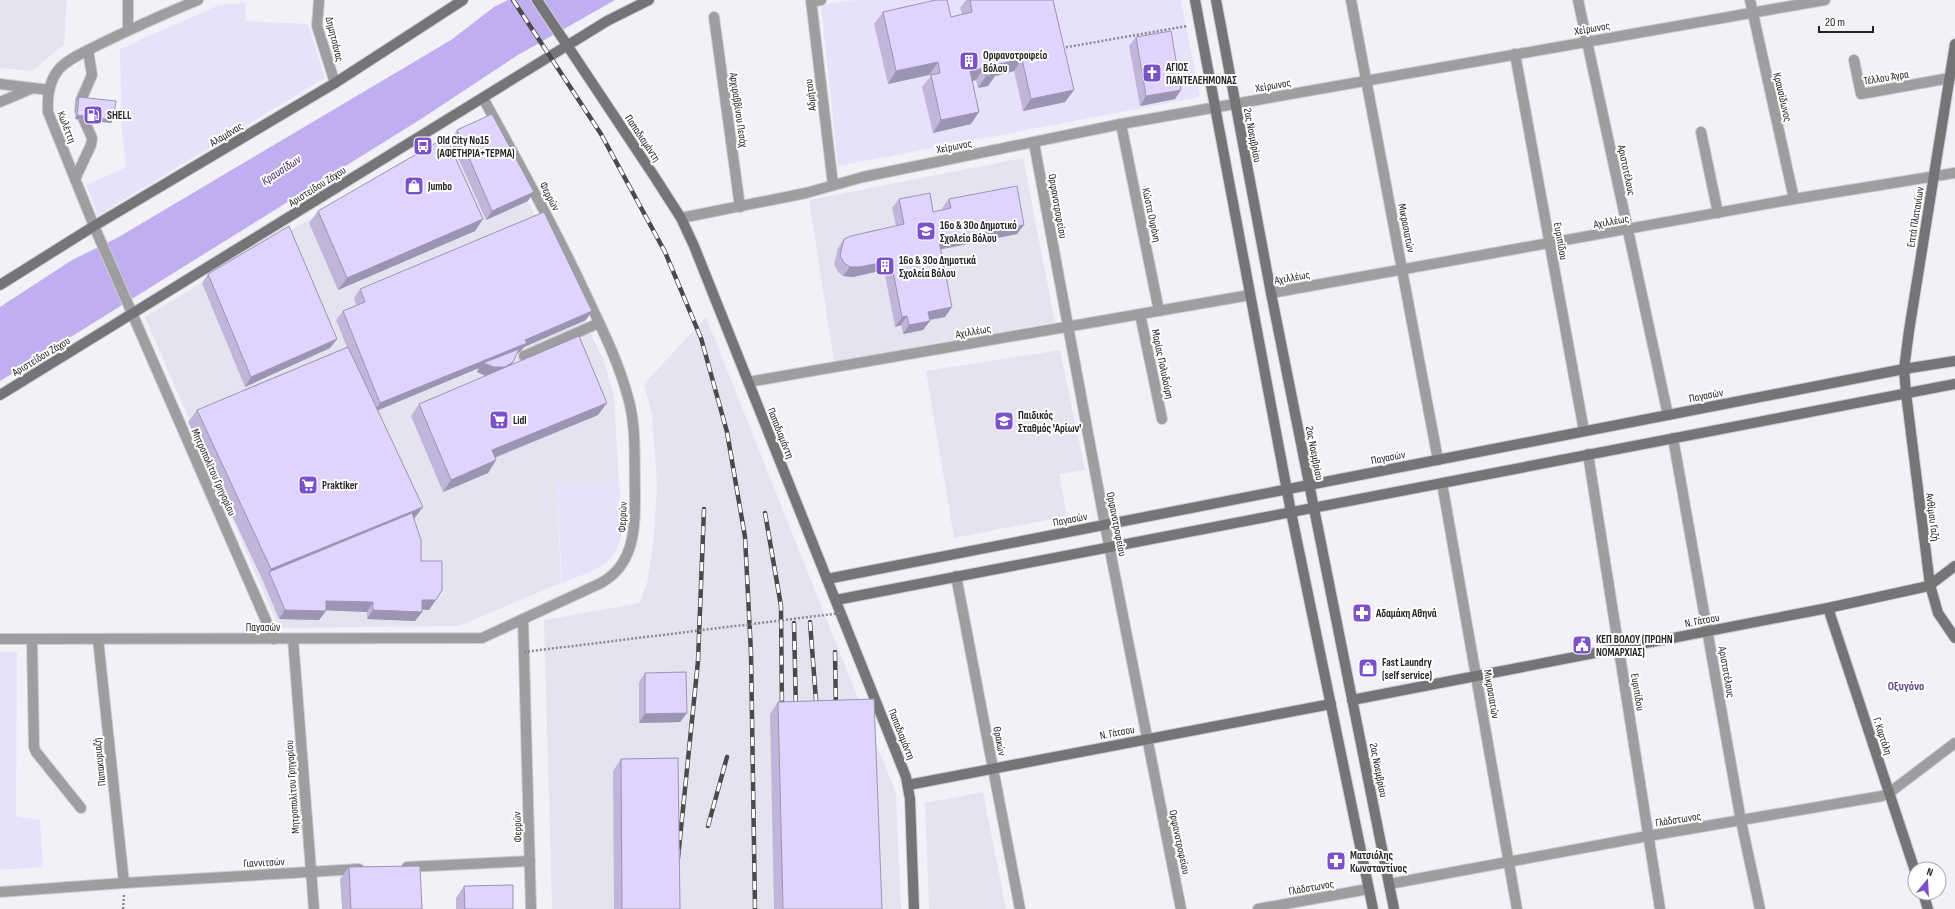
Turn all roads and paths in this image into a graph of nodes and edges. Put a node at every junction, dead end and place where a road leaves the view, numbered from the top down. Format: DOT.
graph roads {
  1 [pos="128,0"];
  2 [pos="198,0"];
  3 [pos="319,0"];
  4 [pos="463,0"];
  5 [pos="537,0"];
  6 [pos="649,0"];
  7 [pos="821,0"];
  8 [pos="1195,0"];
  9 [pos="1216,0"];
  10 [pos="1351,0"];
  11 [pos="1578,0"];
  12 [pos="1750,0"];
  13 [pos="1824,0"];
  14 [pos="811,1"];
  15 [pos="1752,13"];
  16 [pos="714,17"];
  17 [pos="1200,23"];
  18 [pos="128,30"];
  19 [pos="1587,41"];
  20 [pos="1955,44"];
  21 [pos="566,47"];
  22 [pos="1061,49"];
  23 [pos="88,50"];
  24 [pos="1515,54"];
  25 [pos="1854,60"];
  26 [pos="1950,78"];
  27 [pos="1367,80"];
  28 [pos="335,83"];
  29 [pos="0,84"];
  30 [pos="33,88"];
  31 [pos="49,90"];
  32 [pos="483,98"];
  33 [pos="0,102"];
  34 [pos="1235,103"];
  35 [pos="1215,107"];
  36 [pos="1121,124"];
  37 [pos="1701,132"];
  38 [pos="1034,143"];
  39 [pos="1955,173"];
  40 [pos="1934,177"];
  41 [pos="75,179"];
  42 [pos="833,185"];
  43 [pos="1794,199"];
  44 [pos="740,206"];
  45 [pos="1718,213"];
  46 [pos="681,218"];
  47 [pos="94,226"];
  48 [pos="1628,230"];
  49 [pos="1550,244"];
  50 [pos="1402,270"];
  51 [pos="0,285"];
  52 [pos="1270,293"];
  53 [pos="1250,295"];
  54 [pos="1159,311"];
  55 [pos="1140,314"];
  56 [pos="132,315"];
  57 [pos="599,323"];
  58 [pos="1068,327"];
  59 [pos="524,356"];
  60 [pos="1955,361"];
  61 [pos="1904,369"];
  62 [pos="748,382"];
  63 [pos="1955,384"];
  64 [pos="1906,393"];
  65 [pos="0,395"];
  66 [pos="1668,415"];
  67 [pos="1162,419"];
  68 [pos="1584,431"];
  69 [pos="1673,438"];
  70 [pos="1588,454"];
  71 [pos="1438,460"];
  72 [pos="1442,483"];
  73 [pos="1309,485"];
  74 [pos="1287,489"];
  75 [pos="1314,507"];
  76 [pos="1291,512"];
  77 [pos="1105,525"];
  78 [pos="1109,547"];
  79 [pos="1955,566"];
  80 [pos="956,576"];
  81 [pos="827,579"];
  82 [pos="1930,585"];
  83 [pos="836,600"];
  84 [pos="1828,608"];
  85 [pos="841,613"];
  86 [pos="523,619"];
  87 [pos="1708,631"];
  88 [pos="1955,638"];
  89 [pos="0,639"];
  90 [pos="32,639"];
  91 [pos="98,639"];
  92 [pos="274,640"];
  93 [pos="293,640"];
  94 [pos="1619,648"];
  95 [pos="524,652"];
  96 [pos="1477,676"];
  97 [pos="1352,700"];
  98 [pos="1331,704"];
  99 [pos="1146,739"];
  100 [pos="1955,743"];
  101 [pos="993,769"];
  102 [pos="908,785"];
  103 [pos="1889,794"];
  104 [pos="81,808"];
  105 [pos="1742,821"];
  106 [pos="1648,836"];
  107 [pos="1912,861"];
  108 [pos="530,862"];
  109 [pos="1508,862"];
  110 [pos="397,868"];
  111 [pos="366,869"];
  112 [pos="311,872"];
  113 [pos="124,883"];
  114 [pos="1390,884"];
  115 [pos="1368,888"];
  116 [pos="0,892"];
  117 [pos="314,909"];
  118 [pos="531,909"];
  119 [pos="914,909"];
  120 [pos="1020,909"];
  121 [pos="1181,909"];
  122 [pos="1258,909"];
  123 [pos="1373,909"];
  124 [pos="1394,909"];
  125 [pos="1517,909"];
  126 [pos="1660,909"];
  127 [pos="1760,909"];
  1 -- 18 [label="street"];
  2 -- 18 [label="street, Κωλέττη"];
  3 -- 28 [label="street, Δημητσάνας"];
  4 -- 28 [label="street, Αλαμάνας"];
  5 -- 21 [label="street, Παπαδιαμάντη"];
  6 -- 21 [label="street, Αριστείδου Ζάχου"];
  7 -- 14 [label="street, Αδμήτου"];
  8 -- 17 [label="street"];
  9 -- 34 [label="street, 2ας Νοεμβρίου"];
  10 -- 27 [label="street, Μικρασιατών"];
  11 -- 19 [label="street, Αριστοτέλους"];
  12 -- 15 [label="street, Κραυσίδωνος"];
  13 -- 15 [label="street, Χείρωνος"];
  14 -- 42 [label="street, Αδμήτου"];
  15 -- 19 [label="street, Χείρωνος"];
  15 -- 43 [label="street, Κραυσίδωνος"];
  16 -- 44 [label="street, Αρχιραββίνου Πεσάχ"];
  17 -- 22 [label="path"];
  17 -- 35 [label="street"];
  18 -- 23 [label="street, Κωλέττη"];
  19 -- 24 [label="street, Χείρωνος"];
  19 -- 48 [label="street, Αριστοτέλους"];
  20 -- 26 [label="street, Επτά Πλατανίων"];
  21 -- 32 [label="street, Αριστείδου Ζάχου"];
  21 -- 46 [label="street, Παπαδιαμάντη"];
  23 -- 31 [label="street, Κωλέττη"];
  23 -- 41 [label="street"];
  24 -- 27 [label="street, Χείρωνος"];
  24 -- 49 [label="street, Ευριπίδου"];
  25 -- 26 [label="street, Τέλλου Άγρα"];
  26 -- 40 [label="street, Επτά Πλατανίων"];
  27 -- 34 [label="street, Χείρωνος"];
  27 -- 50 [label="street, Μικρασιατών"];
  28 -- 47 [label="street, Αλαμάνας"];
  29 -- 30 [label="street"];
  30 -- 31 [label="street"];
  30 -- 33 [label="street"];
  31 -- 41 [label="street, Κωλέττη"];
  32 -- 56 [label="street, Αριστείδου Ζάχου"];
  32 -- 57 [label="street, Φερρών"];
  34 -- 35 [label="street, Χείρωνος"];
  34 -- 52 [label="street, 2ας Νοεμβρίου"];
  35 -- 36 [label="street, Χείρωνος"];
  35 -- 53 [label="street"];
  36 -- 38 [label="street, Χείρωνος"];
  36 -- 54 [label="street, Κώστα Ουράνη"];
  37 -- 45 [label="street"];
  38 -- 42 [label="street, Χείρωνος"];
  38 -- 58 [label="street, Ορφανοτροφείου"];
  39 -- 40 [label="street, Αχιλλέως"];
  40 -- 43 [label="street, Αχιλλέως"];
  40 -- 61 [label="street, Επτά Πλατανίων"];
  41 -- 47 [label="street, Κωλέττη"];
  42 -- 44 [label="street, Χείρωνος"];
  43 -- 45 [label="street, Αχιλλέως"];
  44 -- 46 [label="street, Χείρωνος"];
  45 -- 48 [label="street, Αχιλλέως"];
  46 -- 62 [label="street, Παπαδιαμάντη"];
  47 -- 51 [label="street, Αλαμάνας"];
  47 -- 56 [label="street, Κωλέττη"];
  48 -- 49 [label="street, Αχιλλέως"];
  48 -- 66 [label="street, Αριστοτέλους"];
  49 -- 50 [label="street, Αχιλλέως"];
  49 -- 68 [label="street, Ευριπίδου"];
  50 -- 52 [label="street, Αχιλλέως"];
  50 -- 71 [label="street, Μικρασιατών"];
  52 -- 73 [label="street, 2ας Νοεμβρίου"];
  53 -- 54 [label="street, Αχιλλέως"];
  53 -- 74 [label="street"];
  54 -- 55 [label="street, Αχιλλέως"];
  55 -- 58 [label="street, Αχιλλέως"];
  55 -- 67 [label="street, Μαρίας Πολυδούρη"];
  56 -- 65 [label="street, Αριστείδου Ζάχου"];
  56 -- 92 [label="street, Μητροπολίτου Γρηγορίου"];
  57 -- 59 [label="street"];
  57 -- 86 [label="street, Φερρών"];
  58 -- 62 [label="street, Αχιλλέως"];
  58 -- 77 [label="street, Ορφανοτροφείου"];
  60 -- 61 [label="street, Παγασών"];
  61 -- 64 [label="street, Επτά Πλατανίων"];
  61 -- 66 [label="street, Παγασών"];
  62 -- 81 [label="street, Παπαδιαμάντη"];
  63 -- 64 [label="street"];
  64 -- 69 [label="street"];
  64 -- 82 [label="street, Ανθίμου Γαζή"];
  66 -- 68 [label="street, Παγασών"];
  68 -- 71 [label="street, Παγασών"];
  69 -- 70 [label="street"];
  69 -- 87 [label="street, Αριστοτέλους"];
  70 -- 72 [label="street"];
  70 -- 94 [label="street, Ευριπίδου"];
  71 -- 73 [label="street, Παγασών"];
  72 -- 75 [label="street"];
  72 -- 96 [label="street, Μικρασιατών"];
  73 -- 74 [label="street, Παγασών"];
  73 -- 75 [label="street, 2ας Νοεμβρίου"];
  74 -- 76 [label="street"];
  74 -- 77 [label="street, Παγασών"];
  75 -- 76 [label="street"];
  75 -- 97 [label="street, 2ας Νοεμβρίου"];
  76 -- 78 [label="street"];
  76 -- 98 [label="street"];
  77 -- 78 [label="street, Ορφανοτροφείου"];
  77 -- 81 [label="street, Παγασών"];
  78 -- 80 [label="street"];
  78 -- 99 [label="street, Ορφανοτροφείου"];
  79 -- 82 [label="street, Ν. Γάτσου"];
  80 -- 83 [label="street"];
  80 -- 101 [label="street, Θρακών"];
  81 -- 83 [label="street, Παπαδιαμάντη"];
  82 -- 84 [label="street, Ν. Γάτσου"];
  82 -- 88 [label="street, Ανθίμου Γαζή"];
  83 -- 85 [label="street, Παπαδιαμάντη"];
  84 -- 87 [label="street, Ν. Γάτσου"];
  84 -- 103 [label="street, Γ. Καρτάλη"];
  85 -- 95 [label="path, bridge"];
  85 -- 102 [label="street, Παπαδιαμάντη"];
  86 -- 93 [label="street, Παγασών"];
  86 -- 95 [label="street, Φερρών"];
  87 -- 94 [label="street, Ν. Γάτσου"];
  87 -- 105 [label="street, Αριστοτέλους"];
  89 -- 90 [label="street, Παγασών"];
  90 -- 91 [label="street, Παγασών"];
  90 -- 104 [label="street"];
  91 -- 92 [label="street, Παγασών"];
  91 -- 113 [label="street, Παπακυριαζή"];
  92 -- 93 [label="street, Παγασών"];
  93 -- 112 [label="street, Μητροπολίτου Γρηγορίου"];
  94 -- 96 [label="street, Ν. Γάτσου"];
  94 -- 106 [label="street, Ευριπίδου"];
  95 -- 108 [label="street, Φερρών"];
  96 -- 97 [label="street, Ν. Γάτσου"];
  96 -- 109 [label="street, Μικρασιατών"];
  97 -- 114 [label="street, 2ας Νοεμβρίου"];
  98 -- 99 [label="street, Ν. Γάτσου"];
  98 -- 115 [label="street"];
  99 -- 101 [label="street, Ν. Γάτσου"];
  99 -- 121 [label="street, Ορφανοτροφείου"];
  100 -- 103 [label="street, Γλάδστωνος"];
  101 -- 102 [label="street, Ν. Γάτσου"];
  101 -- 120 [label="street, Θρακών"];
  102 -- 119 [label="street, Παπαδιαμάντη"];
  103 -- 105 [label="street, Γλάδστωνος"];
  103 -- 107 [label="street, Γ. Καρτάλη"];
  105 -- 106 [label="street, Γλάδστωνος"];
  105 -- 127 [label="street, Αριστοτέλους"];
  106 -- 109 [label="street, Γλάδστωνος"];
  106 -- 126 [label="street, Ευριπίδου"];
  108 -- 110 [label="street"];
  108 -- 118 [label="street, Φερρών"];
  109 -- 114 [label="street, Γλάδστωνος"];
  109 -- 125 [label="street, Μικρασιατών"];
  111 -- 112 [label="street, Γιαννιτσών"];
  112 -- 113 [label="street, Γιαννιτσών"];
  112 -- 117 [label="street, Μητροπολίτου Γρηγορίου"];
  113 -- 116 [label="street, Γιαννιτσών"];
  114 -- 124 [label="street, 2ας Νοεμβρίου"];
  115 -- 122 [label="street, Γλάδστωνος"];
  115 -- 123 [label="street"];
}
